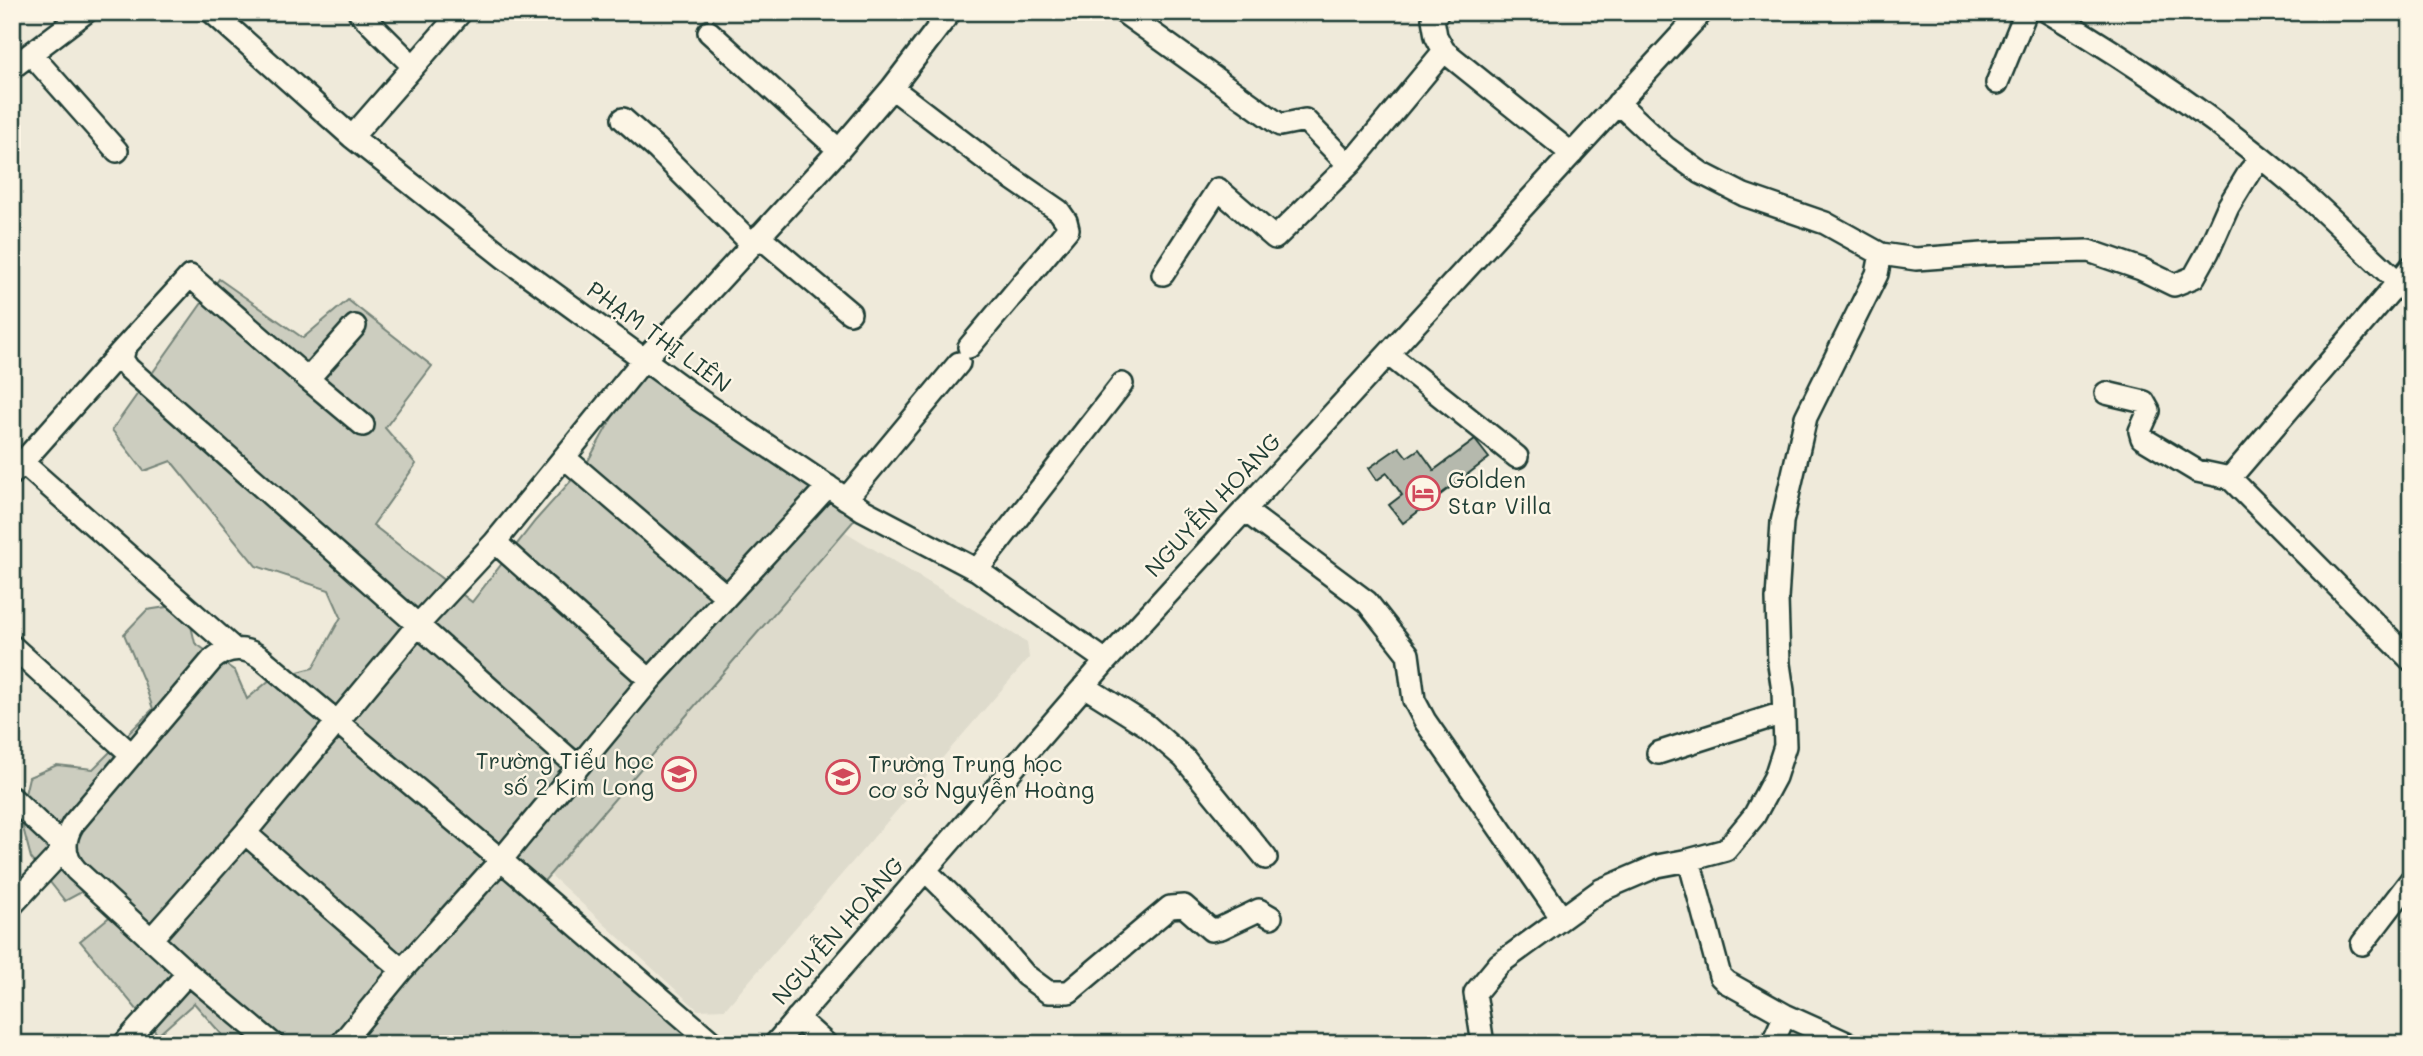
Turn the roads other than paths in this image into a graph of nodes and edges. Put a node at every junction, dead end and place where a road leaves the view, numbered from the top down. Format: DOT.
graph roads {
  1 [pos="86,12"];
  2 [pos="212,12"];
  3 [pos="359,12"];
  4 [pos="461,12"];
  5 [pos="950,12"];
  6 [pos="1123,12"];
  7 [pos="1437,12"];
  8 [pos="1702,12"];
  9 [pos="2026,12"];
  10 [pos="2048,12"];
  11 [pos="709,32"];
  12 [pos="1444,51"];
  13 [pos="30,54"];
  14 [pos="413,66"];
  15 [pos="12,68"];
  16 [pos="1997,83"];
  17 [pos="892,89"];
  18 [pos="1618,103"];
  19 [pos="623,119"];
  20 [pos="352,137"];
  21 [pos="839,150"];
  22 [pos="117,151"];
  23 [pos="1572,154"];
  24 [pos="2261,159"];
  25 [pos="1351,163"];
  26 [pos="756,240"];
  27 [pos="1881,254"];
  28 [pos="1163,274"];
  29 [pos="2404,274"];
  30 [pos="850,313"];
  31 [pos="355,326"];
  32 [pos="125,347"];
  33 [pos="1388,354"];
  34 [pos="645,358"];
  35 [pos="308,379"];
  36 [pos="1122,384"];
  37 [pos="2106,393"];
  38 [pos="363,425"];
  39 [pos="1517,457"];
  40 [pos="565,458"];
  41 [pos="17,468"];
  42 [pos="2230,478"];
  43 [pos="828,486"];
  44 [pos="846,499"];
  45 [pos="1244,510"];
  46 [pos="495,542"];
  47 [pos="976,570"];
  48 [pos="726,596"];
  49 [pos="416,626"];
  50 [pos="12,646"];
  51 [pos="234,649"];
  52 [pos="2411,660"];
  53 [pos="1106,661"];
  54 [pos="650,680"];
  55 [pos="1084,686"];
  56 [pos="1783,713"];
  57 [pos="337,723"];
  58 [pos="1658,753"];
  59 [pos="132,755"];
  60 [pos="577,766"];
  61 [pos="12,799"];
  62 [pos="245,833"];
  63 [pos="65,848"];
  64 [pos="1266,858"];
  65 [pos="501,860"];
  66 [pos="1689,860"];
  67 [pos="925,870"];
  68 [pos="2411,880"];
  69 [pos="12,905"];
  70 [pos="1271,917"];
  71 [pos="1562,917"];
  72 [pos="152,938"];
  73 [pos="2362,944"];
  74 [pos="402,970"];
  75 [pos="188,973"];
  76 [pos="1785,1016"];
  77 [pos="797,1018"];
  78 [pos="124,1044"];
  79 [pos="273,1044"];
  80 [pos="341,1044"];
  81 [pos="714,1044"];
  82 [pos="775,1044"];
  83 [pos="826,1044"];
  84 [pos="1483,1044"];
  85 [pos="1772,1044"];
  86 [pos="1849,1044"];
  1 -- 13 [label="street"];
  2 -- 20 [label="street, PHẠM THỊ LIÊN"];
  3 -- 14 [label="street"];
  4 -- 14 [label="street"];
  5 -- 17 [label="street"];
  6 -- 25 [label="street"];
  7 -- 12 [label="street"];
  8 -- 18 [label="street, NGUYỄN HOÀNG"];
  9 -- 16 [label="street"];
  10 -- 24 [label="street"];
  11 -- 21 [label="street"];
  12 -- 23 [label="street"];
  12 -- 25 [label="street"];
  13 -- 15 [label="street"];
  13 -- 22 [label="street"];
  14 -- 20 [label="street"];
  17 -- 21 [label="street"];
  17 -- 44 [label="street"];
  18 -- 23 [label="street, NGUYỄN HOÀNG"];
  18 -- 27 [label="street"];
  19 -- 26 [label="street"];
  20 -- 34 [label="street, PHẠM THỊ LIÊN"];
  21 -- 26 [label="street"];
  23 -- 33 [label="street, NGUYỄN HOÀNG"];
  24 -- 27 [label="street"];
  24 -- 29 [label="street"];
  25 -- 28 [label="street"];
  26 -- 30 [label="street"];
  26 -- 34 [label="street"];
  27 -- 56 [label="street"];
  29 -- 42 [label="street"];
  31 -- 35 [label="street"];
  32 -- 35 [label="street"];
  32 -- 41 [label="street"];
  32 -- 49 [label="street"];
  33 -- 39 [label="street"];
  33 -- 45 [label="street, NGUYỄN HOÀNG"];
  34 -- 40 [label="street"];
  34 -- 43 [label="street, PHẠM THỊ LIÊN"];
  35 -- 38 [label="street"];
  36 -- 47 [label="street"];
  37 -- 42 [label="street"];
  40 -- 46 [label="street"];
  40 -- 48 [label="street"];
  41 -- 51 [label="street"];
  42 -- 52 [label="street"];
  43 -- 44 [label="street, PHẠM THỊ LIÊN"];
  43 -- 48 [label="street"];
  44 -- 47 [label="street, PHẠM THỊ LIÊN"];
  45 -- 53 [label="street, NGUYỄN HOÀNG"];
  45 -- 71 [label="street"];
  46 -- 49 [label="street"];
  46 -- 54 [label="street"];
  47 -- 53 [label="street, PHẠM THỊ LIÊN"];
  48 -- 54 [label="street"];
  49 -- 57 [label="street"];
  49 -- 60 [label="street"];
  50 -- 59 [label="street"];
  51 -- 57 [label="street"];
  51 -- 59 [label="street"];
  53 -- 55 [label="street, NGUYỄN HOÀNG"];
  54 -- 60 [label="street"];
  55 -- 64 [label="street"];
  55 -- 67 [label="street, NGUYỄN HOÀNG"];
  56 -- 58 [label="street"];
  56 -- 66 [label="street"];
  57 -- 62 [label="street"];
  57 -- 65 [label="street"];
  59 -- 63 [label="street"];
  60 -- 65 [label="street"];
  61 -- 63 [label="street"];
  62 -- 72 [label="street"];
  62 -- 74 [label="street"];
  63 -- 69 [label="street"];
  63 -- 72 [label="street"];
  65 -- 74 [label="street"];
  65 -- 81 [label="street"];
  66 -- 71 [label="street"];
  66 -- 76 [label="street"];
  67 -- 70 [label="street"];
  67 -- 77 [label="street, NGUYỄN HOÀNG"];
  68 -- 73 [label="street"];
  71 -- 84 [label="street"];
  72 -- 75 [label="street"];
  74 -- 80 [label="street"];
  75 -- 78 [label="street"];
  75 -- 79 [label="street"];
  76 -- 85 [label="street"];
  76 -- 86 [label="street"];
  77 -- 82 [label="street, NGUYỄN HOÀNG"];
  77 -- 83 [label="street"];
}
